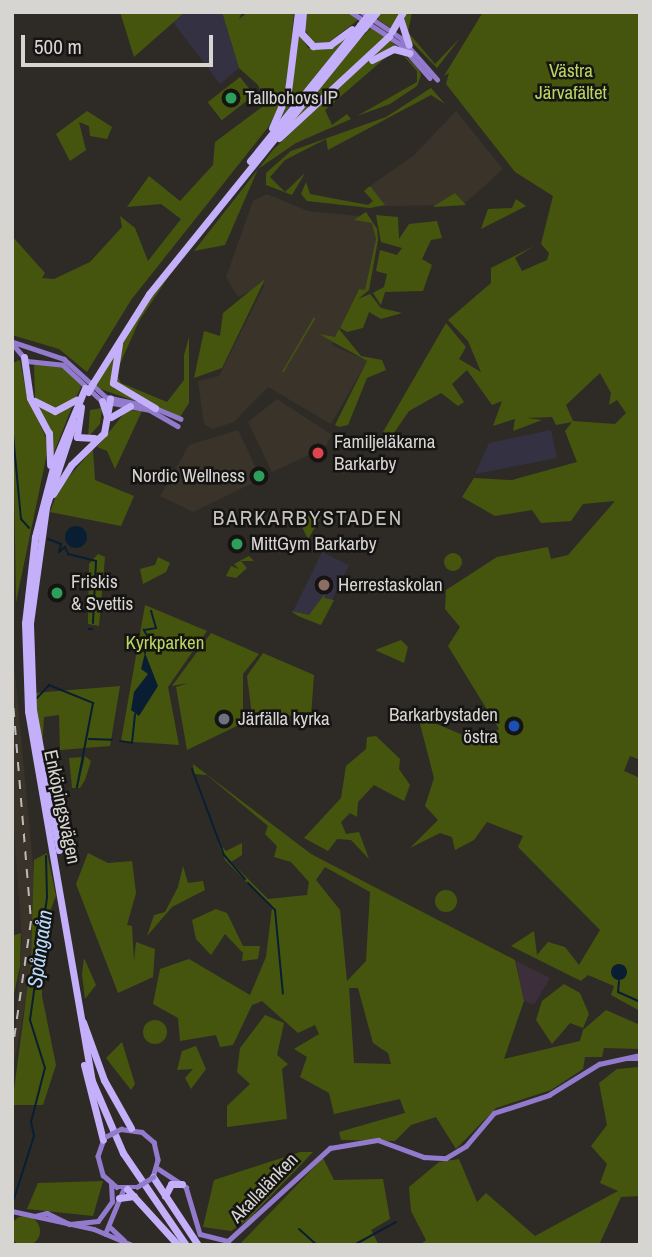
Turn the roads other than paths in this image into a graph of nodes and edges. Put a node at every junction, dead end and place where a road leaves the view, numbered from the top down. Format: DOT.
graph roads {
  1 [pos="300,12"];
  2 [pos="351,12"];
  3 [pos="377,12"];
  4 [pos="401,15"];
  5 [pos="363,20"];
  6 [pos="390,34"];
  7 [pos="409,49"];
  8 [pos="365,64"];
  9 [pos="437,79"];
  10 [pos="260,152"];
  11 [pos="138,308"];
  12 [pos="12,342"];
  13 [pos="29,345"];
  14 [pos="39,350"];
  15 [pos="23,356"];
  16 [pos="35,360"];
  17 [pos="91,381"];
  18 [pos="85,392"];
  19 [pos="108,401"];
  20 [pos="130,406"];
  21 [pos="81,407"];
  22 [pos="155,408"];
  23 [pos="181,419"];
  24 [pos="109,420"];
  25 [pos="177,426"];
  26 [pos="50,476"];
  27 [pos="46,508"];
  28 [pos="82,1020"];
  29 [pos="81,1036"];
  30 [pos="640,1057"];
  31 [pos="131,1128"];
  32 [pos="105,1138"];
  33 [pos="157,1168"];
  34 [pos="153,1177"];
  35 [pos="111,1183"];
  36 [pos="182,1184"];
  37 [pos="125,1189"];
  38 [pos="166,1196"];
  39 [pos="118,1198"];
  40 [pos="145,1205"];
  41 [pos="12,1211"];
  42 [pos="104,1218"];
  43 [pos="168,1218"];
  44 [pos="51,1219"];
  45 [pos="97,1221"];
  46 [pos="112,1227"];
  47 [pos="98,1231"];
  48 [pos="104,1234"];
  49 [pos="131,1244"];
  50 [pos="178,1245"];
  51 [pos="188,1245"];
  52 [pos="198,1245"];
  1 -- 5 [label="highway"];
  1 -- 10 [label="highway"];
  2 -- 6 [label="main road"];
  3 -- 5 [label="highway, bridge"];
  4 -- 6 [label="highway"];
  4 -- 7 [label="highway"];
  5 -- 6 [label="main road"];
  5 -- 10 [label="highway"];
  6 -- 7 [label="main road"];
  6 -- 8 [label="highway"];
  7 -- 8 [label="highway"];
  7 -- 9 [label="main road"];
  8 -- 10 [label="highway"];
  10 -- 11 [label="highway"];
  10 -- 17 [label="highway"];
  11 -- 17 [label="highway"];
  11 -- 22 [label="highway"];
  12 -- 13 [label="main road"];
  12 -- 15 [label="main road"];
  13 -- 14 [label="main road"];
  13 -- 15 [label="main road"];
  14 -- 16 [label="main road"];
  14 -- 19 [label="main road"];
  15 -- 16 [label="main road"];
  15 -- 26 [label="highway"];
  16 -- 18 [label="highway"];
  16 -- 19 [label="main road"];
  17 -- 18 [label="highway, bridge"];
  18 -- 21 [label="highway, Enköpingsvägen"];
  18 -- 26 [label="highway, Enköpingsvägen"];
  19 -- 20 [label="main road"];
  19 -- 21 [label="highway"];
  19 -- 22 [label="main road"];
  19 -- 24 [label="highway"];
  20 -- 24 [label="highway"];
  20 -- 25 [label="main road"];
  21 -- 27 [label="highway, Enköpingsvägen"];
  22 -- 23 [label="main road"];
  24 -- 27 [label="highway"];
  26 -- 29 [label="highway, Enköpingsvägen"];
  27 -- 28 [label="highway, Enköpingsvägen"];
  28 -- 31 [label="highway"];
  28 -- 43 [label="highway, Enköpingsvägen"];
  29 -- 32 [label="highway"];
  29 -- 43 [label="highway, Enköpingsvägen"];
  30 -- 36 [label="main road, Akallalänken"];
  31 -- 32 [label="main road, bridge"];
  31 -- 33 [label="main road"];
  32 -- 35 [label="main road"];
  33 -- 34 [label="main road"];
  33 -- 36 [label="main road"];
  34 -- 36 [label="main road"];
  34 -- 37 [label="main road, bridge"];
  34 -- 38 [label="highway"];
  35 -- 37 [label="main road"];
  35 -- 42 [label="main road"];
  36 -- 38 [label="highway"];
  37 -- 39 [label="main road"];
  37 -- 40 [label="highway"];
  38 -- 52 [label="highway"];
  39 -- 40 [label="highway"];
  39 -- 46 [label="main road"];
  40 -- 50 [label="highway"];
  41 -- 44 [label="main road"];
  42 -- 45 [label="main road"];
  42 -- 46 [label="main road"];
  43 -- 51 [label="highway"];
  44 -- 45 [label="main road"];
  44 -- 47 [label="main road"];
  45 -- 47 [label="main road"];
  46 -- 48 [label="main road"];
  46 -- 49 [label="main road"];
  47 -- 48 [label="main road"];
  48 -- 49 [label="main road"];
}
